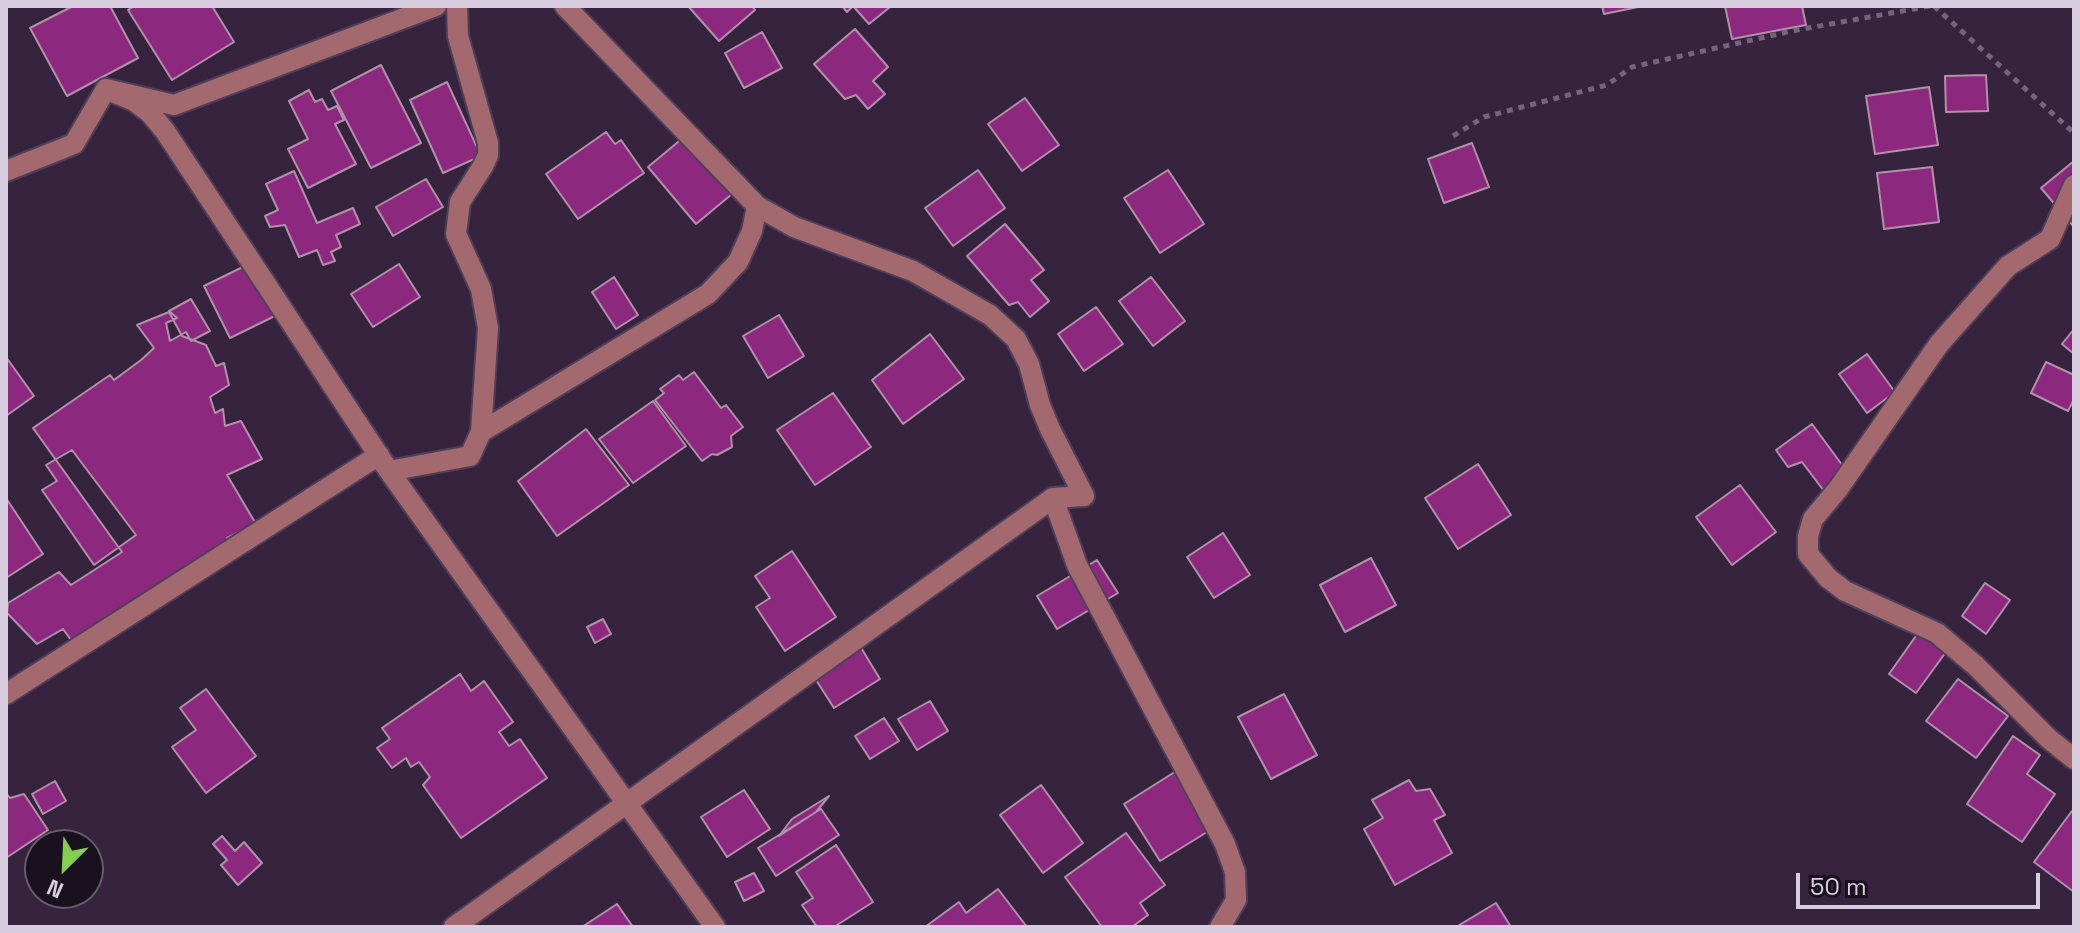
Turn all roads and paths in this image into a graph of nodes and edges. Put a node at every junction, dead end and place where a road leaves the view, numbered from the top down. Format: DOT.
graph roads {
  1 [pos="436,6"];
  2 [pos="457,6"];
  3 [pos="565,6"];
  4 [pos="1932,6"];
  5 [pos="106,89"];
  6 [pos="2074,133"];
  7 [pos="1453,136"];
  8 [pos="6,171"];
  9 [pos="2074,185"];
  10 [pos="757,206"];
  11 [pos="481,432"];
  12 [pos="384,463"];
  13 [pos="1053,498"];
  14 [pos="6,694"];
  15 [pos="2074,759"];
  16 [pos="628,805"];
  17 [pos="454,927"];
  18 [pos="715,927"];
  19 [pos="1220,927"];
  1 -- 5 [label="street"];
  2 -- 11 [label="street"];
  3 -- 10 [label="street"];
  4 -- 6 [label="path"];
  4 -- 7 [label="path"];
  5 -- 8 [label="street"];
  5 -- 12 [label="street"];
  9 -- 15 [label="street"];
  10 -- 11 [label="street"];
  10 -- 13 [label="street"];
  11 -- 12 [label="street"];
  12 -- 14 [label="street"];
  12 -- 16 [label="street"];
  13 -- 16 [label="street"];
  13 -- 19 [label="street"];
  16 -- 17 [label="street"];
  16 -- 18 [label="street"];
}
